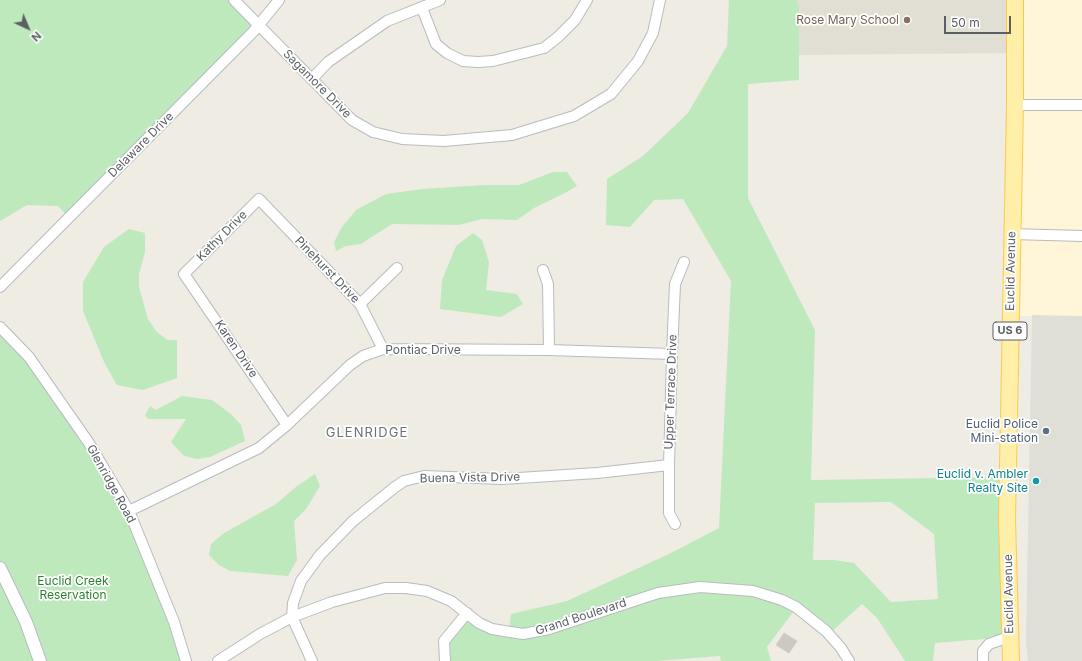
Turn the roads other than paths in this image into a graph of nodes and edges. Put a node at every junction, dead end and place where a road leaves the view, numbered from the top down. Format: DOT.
graph roads {
  1 [pos="234,0"];
  2 [pos="279,0"];
  3 [pos="440,0"];
  4 [pos="587,0"];
  5 [pos="660,0"];
  6 [pos="1015,0"];
  7 [pos="422,8"];
  8 [pos="259,26"];
  9 [pos="312,79"];
  10 [pos="1082,104"];
  11 [pos="1015,105"];
  12 [pos="259,199"];
  13 [pos="1012,234"];
  14 [pos="1082,236"];
  15 [pos="684,262"];
  16 [pos="397,268"];
  17 [pos="544,270"];
  18 [pos="184,274"];
  19 [pos="0,287"];
  20 [pos="360,304"];
  21 [pos="0,327"];
  22 [pos="383,349"];
  23 [pos="549,350"];
  24 [pos="672,354"];
  25 [pos="287,425"];
  26 [pos="669,465"];
  27 [pos="128,511"];
  28 [pos="675,524"];
  29 [pos="0,568"];
  30 [pos="467,613"];
  31 [pos="292,617"];
  32 [pos="1009,637"];
  33 [pos="40,661"];
  34 [pos="186,661"];
  35 [pos="218,661"];
  36 [pos="312,661"];
  37 [pos="445,661"];
  38 [pos="849,661"];
  39 [pos="983,661"];
  40 [pos="1011,661"];
  1 -- 8 [label="street, Sagamore Drive"];
  2 -- 8 [label="street, Delaware Drive"];
  3 -- 7 [label="street"];
  4 -- 7 [label="street"];
  5 -- 9 [label="street, Sagamore Drive"];
  6 -- 11 [label="main road, Euclid Avenue / US 6"];
  7 -- 9 [label="street"];
  8 -- 9 [label="street, Sagamore Drive"];
  8 -- 19 [label="street, Delaware Drive"];
  10 -- 11 [label="street"];
  11 -- 13 [label="main road, Euclid Avenue / US 6"];
  12 -- 18 [label="street, Kathy Drive"];
  12 -- 20 [label="street, Pinehurst Drive"];
  13 -- 14 [label="street"];
  13 -- 32 [label="main road, Euclid Avenue / US 6"];
  15 -- 24 [label="street, Upper Terrace Drive"];
  16 -- 20 [label="street"];
  17 -- 23 [label="street"];
  18 -- 25 [label="street, Karen Drive"];
  20 -- 22 [label="street, Pinehurst Drive"];
  21 -- 27 [label="street, Glenridge Road"];
  22 -- 23 [label="street, Pontiac Drive"];
  22 -- 25 [label="street, Pontiac Drive"];
  23 -- 24 [label="street, Pontiac Drive"];
  24 -- 26 [label="street, Upper Terrace Drive"];
  25 -- 27 [label="street, Pontiac Drive"];
  26 -- 28 [label="street, Upper Terrace Drive"];
  26 -- 31 [label="street, Buena Vista Drive"];
  27 -- 34 [label="street, Glenridge Road"];
  29 -- 33 [label="street"];
  30 -- 31 [label="street, Grand Boulevard"];
  30 -- 37 [label="street"];
  30 -- 38 [label="street, Grand Boulevard"];
  31 -- 35 [label="street, Grand Boulevard"];
  31 -- 36 [label="street"];
  32 -- 39 [label="street"];
  32 -- 40 [label="main road, Euclid Avenue / US 6"];
}
